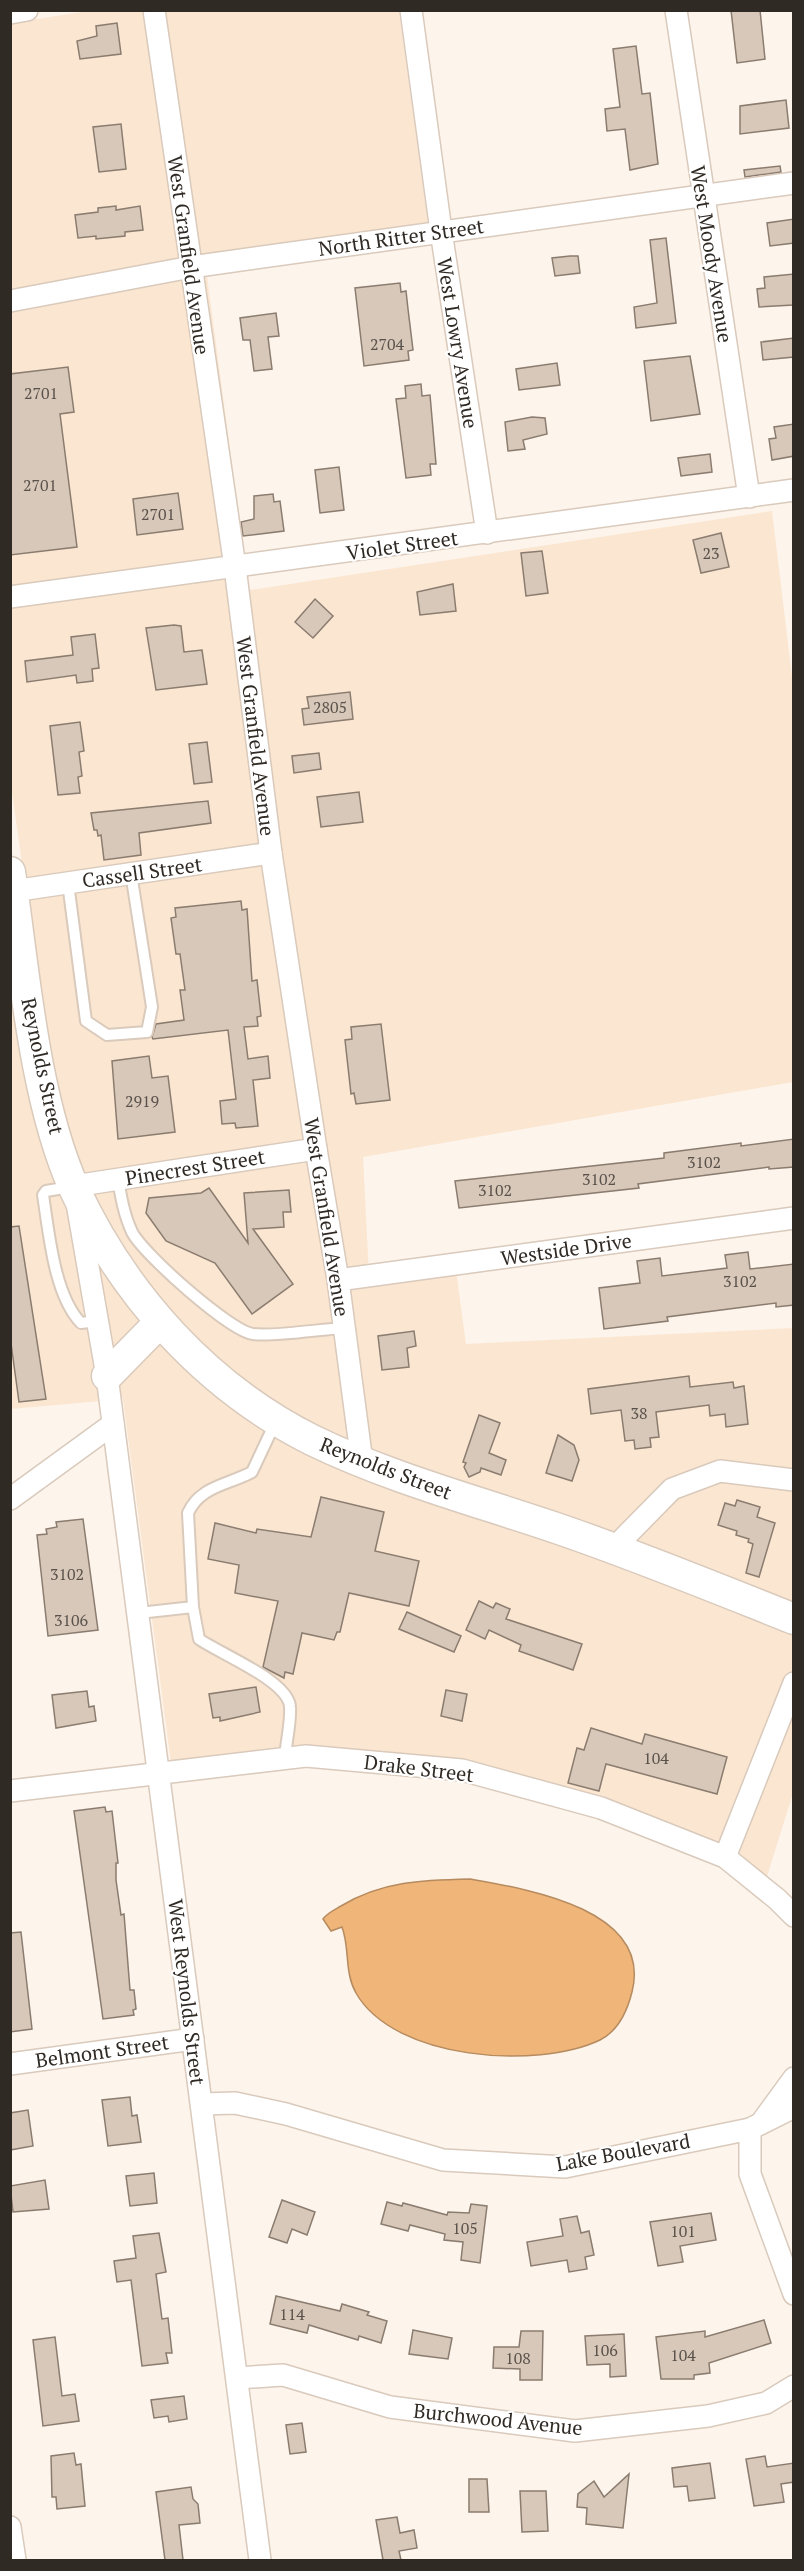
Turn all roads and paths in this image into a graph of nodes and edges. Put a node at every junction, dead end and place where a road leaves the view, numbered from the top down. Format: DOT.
graph roads {
  1 [pos="27,10"];
  2 [pos="154,10"];
  3 [pos="411,10"];
  4 [pos="676,10"];
  5 [pos="10,13"];
  6 [pos="794,183"];
  7 [pos="703,194"];
  8 [pos="441,231"];
  9 [pos="191,267"];
  10 [pos="10,301"];
  11 [pos="794,490"];
  12 [pos="749,497"];
  13 [pos="487,533"];
  14 [pos="235,567"];
  15 [pos="10,597"];
  16 [pos="271,853"];
  17 [pos="131,873"];
  18 [pos="12,881"];
  19 [pos="68,883"];
  20 [pos="316,1149"];
  21 [pos="118,1179"];
  22 [pos="74,1186"];
  23 [pos="794,1218"];
  24 [pos="338,1280"];
  25 [pos="98,1321"];
  26 [pos="160,1322"];
  27 [pos="344,1328"];
  28 [pos="107,1376"];
  29 [pos="276,1420"];
  30 [pos="113,1424"];
  31 [pos="362,1462"];
  32 [pos="794,1480"];
  33 [pos="10,1498"];
  34 [pos="614,1548"];
  35 [pos="193,1607"];
  36 [pos="139,1613"];
  37 [pos="794,1619"];
  38 [pos="794,1683"];
  39 [pos="285,1758"];
  40 [pos="159,1772"];
  41 [pos="10,1791"];
  42 [pos="725,1857"];
  43 [pos="794,1916"];
  44 [pos="193,2039"];
  45 [pos="10,2064"];
  46 [pos="794,2078"];
  47 [pos="202,2104"];
  48 [pos="794,2106"];
  49 [pos="755,2126"];
  50 [pos="794,2294"];
  51 [pos="237,2378"];
  52 [pos="794,2386"];
  53 [pos="10,2527"];
  54 [pos="15,2560"];
  55 [pos="260,2560"];
  1 -- 5 [label="street"];
  2 -- 9 [label="street, West Granfield Avenue"];
  3 -- 8 [label="street, West Lowry Avenue"];
  4 -- 7 [label="street, West Moody Avenue"];
  6 -- 7 [label="street, North Ritter Street"];
  7 -- 8 [label="street, North Ritter Street"];
  7 -- 12 [label="street, West Moody Avenue"];
  8 -- 9 [label="street, North Ritter Street"];
  8 -- 13 [label="street, West Lowry Avenue"];
  9 -- 10 [label="street, North Ritter Street"];
  9 -- 14 [label="street, West Granfield Avenue"];
  11 -- 12 [label="street, Violet Street"];
  12 -- 13 [label="street, Violet Street"];
  13 -- 14 [label="street, Violet Street"];
  14 -- 15 [label="street, Violet Street"];
  14 -- 16 [label="street, West Granfield Avenue"];
  16 -- 17 [label="street, Cassell Street"];
  16 -- 20 [label="street, West Granfield Avenue"];
  17 -- 19 [label="street, Cassell Street"];
  17 -- 19 [label="lane"];
  18 -- 19 [label="street, Cassell Street"];
  18 -- 22 [label="main road, Reynolds Street"];
  20 -- 21 [label="street, Pinecrest Street"];
  20 -- 24 [label="street, West Granfield Avenue"];
  21 -- 22 [label="street, Pinecrest Street"];
  21 -- 27 [label="lane"];
  22 -- 25 [label="street, Reynolds Street"];
  22 -- 25 [label="lane"];
  22 -- 26 [label="main road, Reynolds Street"];
  23 -- 24 [label="street, Westside Drive"];
  24 -- 27 [label="street, West Granfield Avenue"];
  25 -- 28 [label="street, Reynolds Street"];
  26 -- 28 [label="main road"];
  26 -- 29 [label="main road, Reynolds Street"];
  27 -- 31 [label="street, West Granfield Avenue"];
  28 -- 30 [label="street, Reynolds Street"];
  29 -- 31 [label="main road, Reynolds Street"];
  29 -- 35 [label="lane"];
  30 -- 33 [label="street"];
  30 -- 36 [label="street, West Reynolds Street"];
  31 -- 34 [label="main road, Reynolds Street"];
  32 -- 34 [label="street"];
  34 -- 37 [label="main road, Reynolds Street"];
  35 -- 36 [label="lane"];
  35 -- 39 [label="lane"];
  36 -- 40 [label="street, West Reynolds Street"];
  38 -- 42 [label="street"];
  39 -- 40 [label="street, Drake Street"];
  39 -- 42 [label="street, Drake Street"];
  40 -- 41 [label="street, Drake Street"];
  40 -- 44 [label="street, West Reynolds Street"];
  42 -- 43 [label="street, Drake Street"];
  44 -- 45 [label="street, Belmont Street"];
  44 -- 47 [label="street, West Reynolds Street"];
  46 -- 49 [label="street"];
  47 -- 49 [label="street, Lake Boulevard"];
  47 -- 51 [label="street, West Reynolds Street"];
  48 -- 49 [label="street, Lake Boulevard"];
  49 -- 50 [label="street"];
  51 -- 52 [label="street, Burchwood Avenue"];
  51 -- 55 [label="street, West Reynolds Street"];
  53 -- 54 [label="street"];
}
